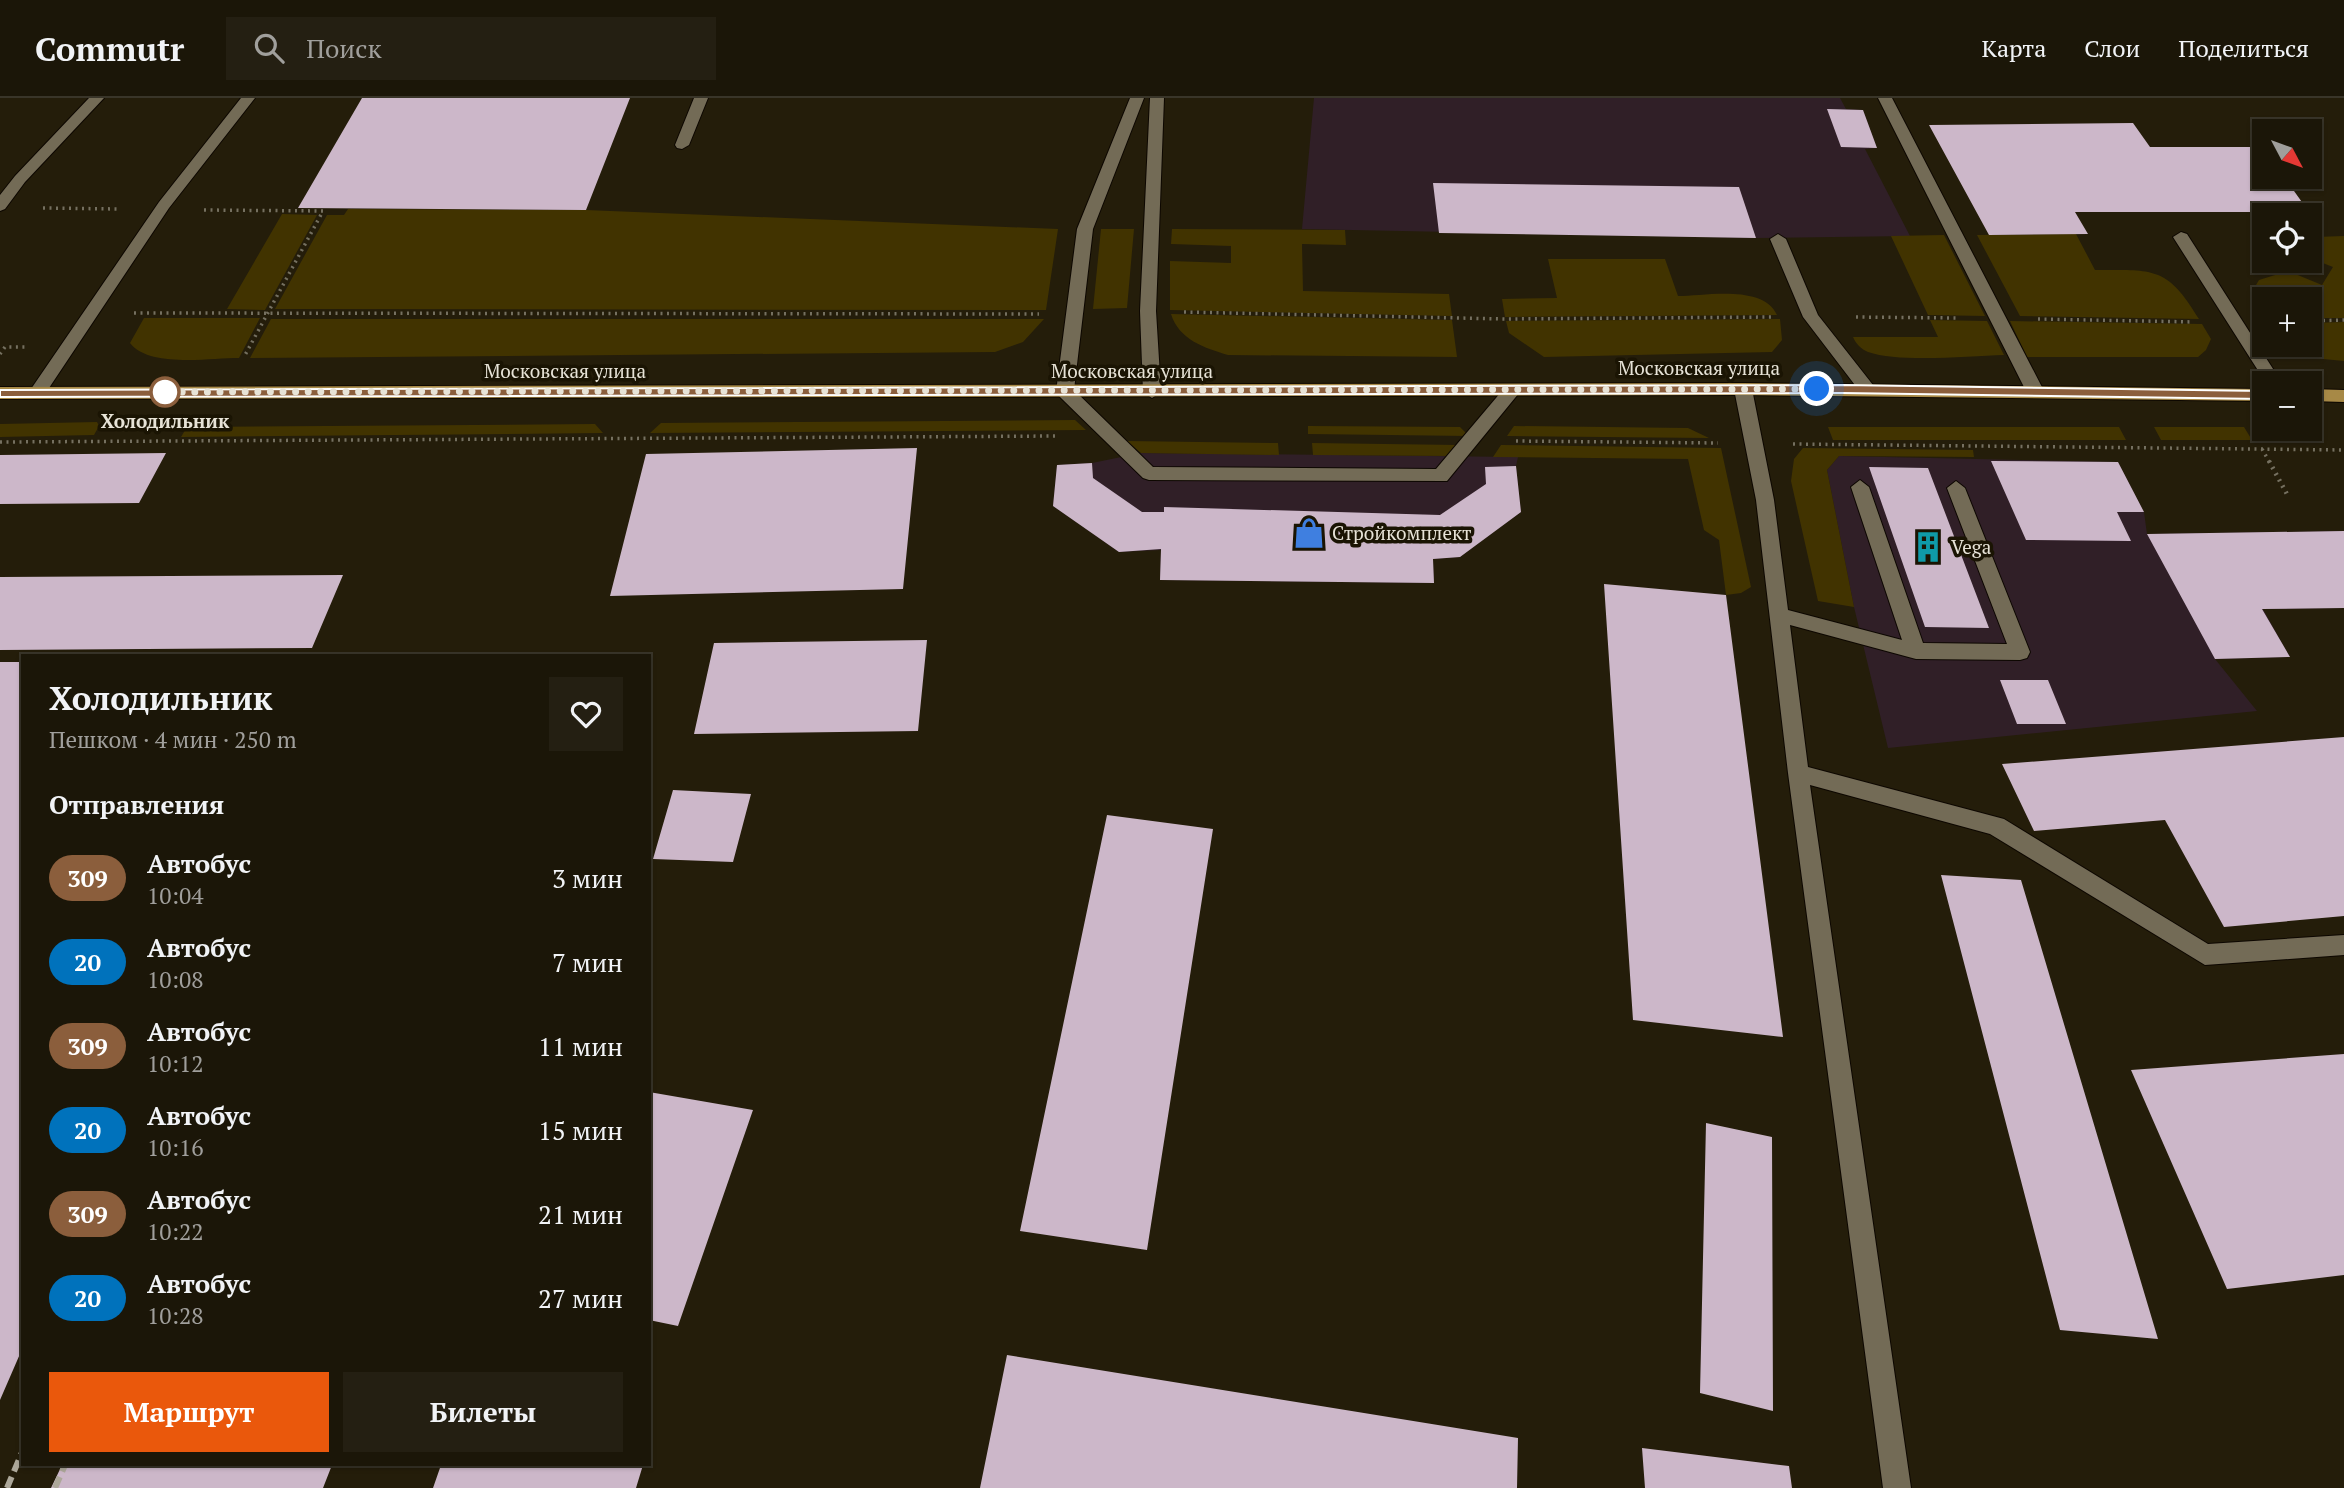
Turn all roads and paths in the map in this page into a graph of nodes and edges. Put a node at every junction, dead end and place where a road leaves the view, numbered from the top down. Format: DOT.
graph roads {
  1 [pos="97,98"];
  2 [pos="248,98"];
  3 [pos="701,98"];
  4 [pos="1137,98"];
  5 [pos="1157,98"];
  6 [pos="1885,98"];
  7 [pos="682,145"];
  8 [pos="0,206"];
  9 [pos="40,208"];
  10 [pos="161,209"];
  11 [pos="2181,237"];
  12 [pos="1778,239"];
  13 [pos="1148,311"];
  14 [pos="89,313"];
  15 [pos="268,313"];
  16 [pos="1073,314"];
  17 [pos="1811,317"];
  18 [pos="1998,318"];
  19 [pos="2344,320"];
  20 [pos="2322,321"];
  21 [pos="2234,322"];
  22 [pos="243,358"];
  23 [pos="2266,371"];
  24 [pos="1513,389"];
  25 [pos="1743,389"];
  26 [pos="1867,389"];
  27 [pos="2035,391"];
  28 [pos="1065,392"];
  29 [pos="1152,392"];
  30 [pos="0,393"];
  31 [pos="37,393"];
  32 [pos="2252,395"];
  33 [pos="2322,395"];
  34 [pos="2344,396"];
  35 [pos="2262,449"];
  36 [pos="1860,487"];
  37 [pos="1956,488"];
  38 [pos="2288,496"];
  39 [pos="1779,615"];
  40 [pos="1916,650"];
  41 [pos="1798,772"];
  42 [pos="2344,945"];
  43 [pos="1897,1488"];
  1 -- 8 [label="street"];
  2 -- 10 [label="street"];
  3 -- 7 [label="street"];
  4 -- 16 [label="street"];
  5 -- 13 [label="street"];
  6 -- 18 [label="street"];
  9 -- 10 [label="path"];
  10 -- 14 [label="street"];
  10 -- 15 [label="path"];
  11 -- 21 [label="street"];
  12 -- 17 [label="street"];
  13 -- 17 [label="path"];
  13 -- 29 [label="street"];
  14 -- 15 [label="path"];
  14 -- 31 [label="street"];
  15 -- 16 [label="path"];
  15 -- 22 [label="path"];
  16 -- 28 [label="street"];
  17 -- 18 [label="path"];
  17 -- 26 [label="street"];
  18 -- 21 [label="path"];
  18 -- 27 [label="street"];
  19 -- 20 [label="path"];
  21 -- 23 [label="street"];
  24 -- 25 [label="main road, Московская улица"];
  24 -- 28 [label="street"];
  24 -- 29 [label="main road, Московская улица"];
  25 -- 26 [label="main road, Московская улица"];
  25 -- 39 [label="street"];
  26 -- 27 [label="main road, Московская улица"];
  27 -- 32 [label="main road, Московская улица"];
  28 -- 29 [label="main road, Московская улица"];
  28 -- 31 [label="main road, Московская улица"];
  30 -- 31 [label="main road, Московская улица"];
  33 -- 34 [label="main road"];
  35 -- 38 [label="path"];
  36 -- 40 [label="street"];
  37 -- 40 [label="street"];
  39 -- 40 [label="street"];
  39 -- 41 [label="street"];
  41 -- 42 [label="street"];
  41 -- 43 [label="street"];
}
